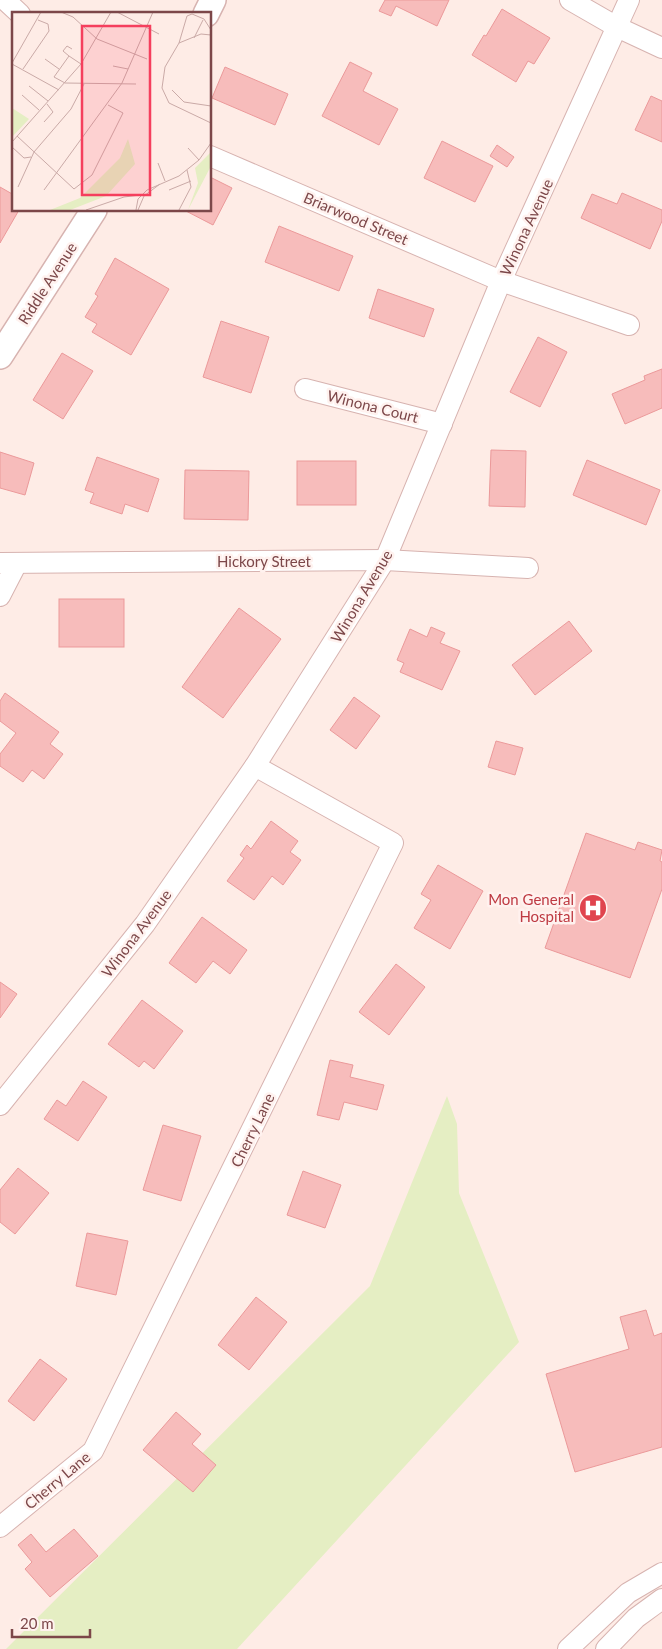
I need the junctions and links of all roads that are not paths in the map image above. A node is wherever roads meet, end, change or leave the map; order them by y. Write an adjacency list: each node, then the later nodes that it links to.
1 (5, 0): 5 (street)
2 (213, 0): 6 (street)
3 (570, 0): 7 (street)
4 (629, 0): 7 (street, Winona Avenue)
5 (18, 12)
6 (207, 12)
7 (617, 27): 8 (street); 11 (street, Winona Avenue)
8 (662, 48)
9 (211, 156): 11 (street, Briarwood Street)
10 (93, 211): 13 (street, Riddle Avenue)
11 (501, 281): 12 (street, Briarwood Street); 15 (street, Winona Avenue)
12 (629, 326)
13 (0, 356)
14 (305, 389): 15 (street, Winona Court)
15 (442, 424): 16 (street, Winona Avenue)
16 (385, 560): 17 (street, Hickory Street); 18 (street, Hickory Street); 20 (street, Winona Avenue)
17 (9, 563): 19 (street)
18 (528, 568)
19 (0, 596)
20 (255, 766): 21 (street, Winona Avenue); 22 (street, Cherry Lane)
21 (0, 1105)
22 (0, 1527)
23 (662, 1573): 25 (street)
24 (662, 1600): 26 (street)
25 (568, 1649)
26 (606, 1649)

